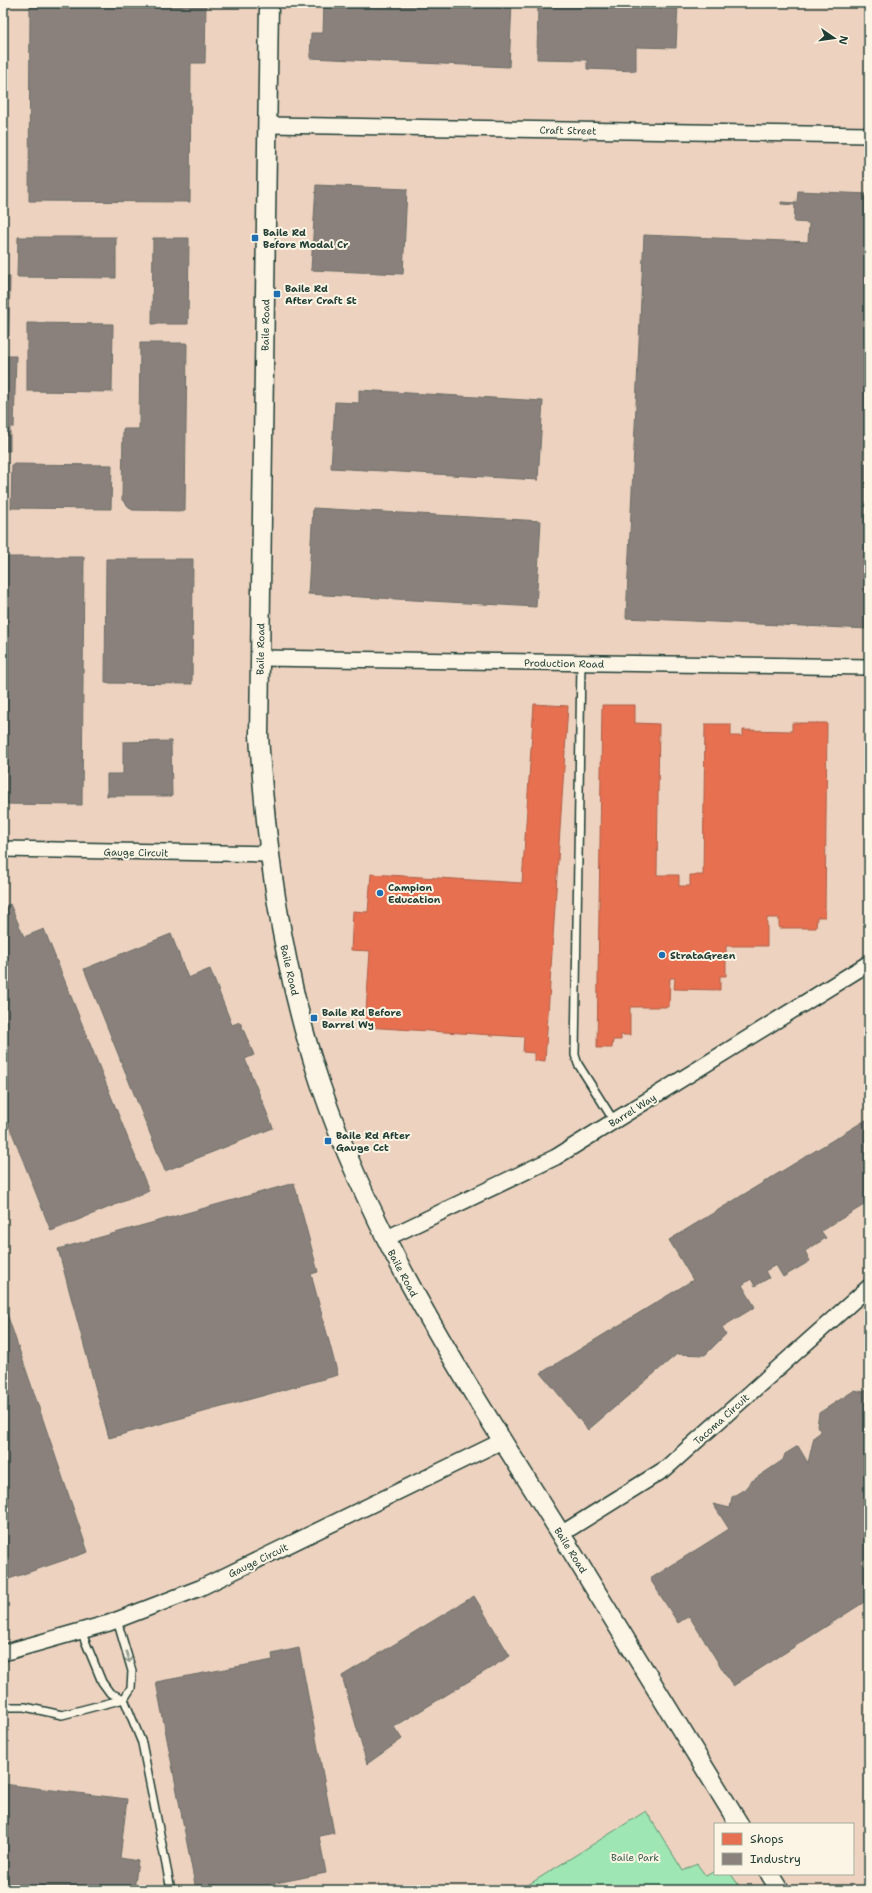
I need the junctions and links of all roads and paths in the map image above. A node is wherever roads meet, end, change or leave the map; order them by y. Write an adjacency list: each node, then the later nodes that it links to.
1 (269, 3): 2 (street, Baile Road)
2 (268, 125): 3 (street, Craft Street); 4 (street, Baile Road)
3 (869, 135)
4 (260, 658): 5 (street, Production Road); 8 (street, Baile Road)
5 (580, 663): 6 (street, Production Road); 10 (lane)
6 (869, 667)
7 (3, 849): 8 (street, Gauge Circuit)
8 (269, 854): 11 (street, Baile Road)
9 (869, 963): 10 (street, Barrel Way)
10 (614, 1121): 11 (street, Barrel Way)
11 (385, 1239): 13 (street, Baile Road)
12 (869, 1287): 14 (street, Tacoma Circuit)
13 (502, 1441): 14 (street, Baile Road); 15 (street, Gauge Circuit)
14 (561, 1534): 20 (street, Baile Road)
15 (117, 1620): 16 (street, Gauge Circuit); 18 (lane, one-way to 18)
16 (81, 1631): 17 (street, Gauge Circuit); 18 (lane)
17 (3, 1653)
18 (124, 1699): 19 (lane); 22 (lane)
19 (3, 1707)
20 (738, 1823)
21 (771, 1875): 23 (street)
22 (171, 1890)
23 (780, 1890)

